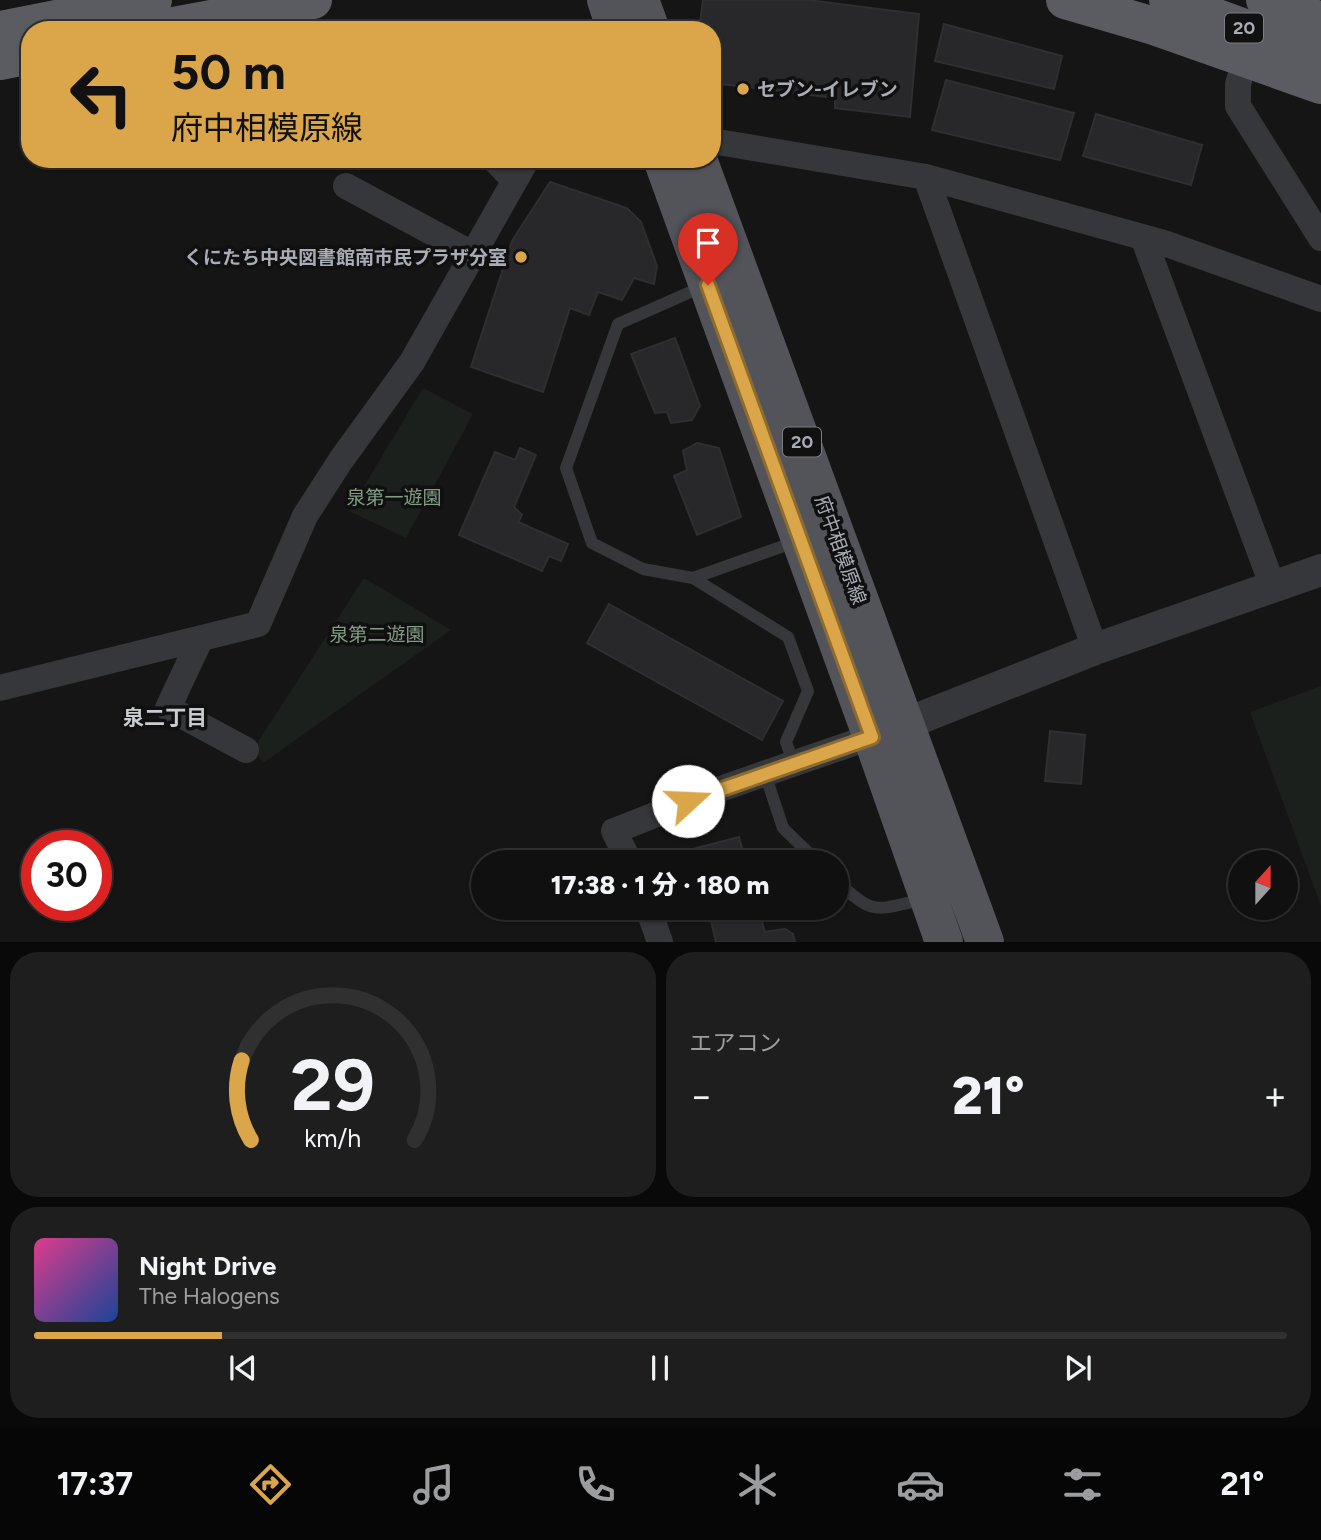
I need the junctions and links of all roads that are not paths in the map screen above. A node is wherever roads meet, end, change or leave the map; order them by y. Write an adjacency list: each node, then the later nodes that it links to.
1 (153, 0): 8 (highway)
2 (313, 0): 9 (highway)
3 (606, 0): 10 (main road)
4 (640, 0): 11 (main road)
5 (1065, 0): 17 (highway)
6 (1168, 0): 15 (highway, 20)
7 (1265, 0): 12 (highway, 20)
8 (48, 21)
9 (200, 21)
10 (613, 21)
11 (648, 21)
12 (1321, 21)
13 (21, 26): 14 (highway)
14 (0, 30)
15 (1321, 56)
16 (21, 57): 18 (highway)
17 (1246, 58): 19 (highway); 27 (street)
18 (0, 61)
19 (1321, 85)
20 (721, 143): 24 (street)
21 (665, 168): 29 (main road, 府中相模原線 / 20)
22 (701, 168): 38 (main road, 府中相模原線 / 20)
23 (520, 170): 28 (street)
24 (926, 177): 26 (street); 36 (street)
25 (346, 186): 28 (street)
26 (1143, 237): 30 (street); 34 (street)
27 (1321, 238)
28 (474, 255): 35 (street)
29 (708, 285): 31 (main road, 府中相模原線 / 20); 33 (lane)
30 (1321, 299)
31 (801, 540): 33 (lane); 38 (main road, 府中相模原線 / 20)
32 (1321, 570): 34 (street)
33 (693, 578): 40 (lane)
34 (1273, 587): 36 (street)
35 (200, 640): 37 (street); 39 (street)
36 (1095, 649): 38 (street)
37 (0, 688)
38 (889, 731): 40 (street); 45 (main road, 府中相模原線 / 20); 49 (main road, 府中相模原線 / 20)
39 (246, 750)
40 (794, 764): 41 (street)
41 (765, 774): 42 (street); 43 (lane)
42 (624, 850)
43 (806, 850)
44 (849, 892): 45 (lane)
45 (928, 899): 48 (main road, 府中相模原線 / 20)
46 (652, 920): 47 (street)
47 (660, 942)
48 (944, 942)
49 (985, 942)

